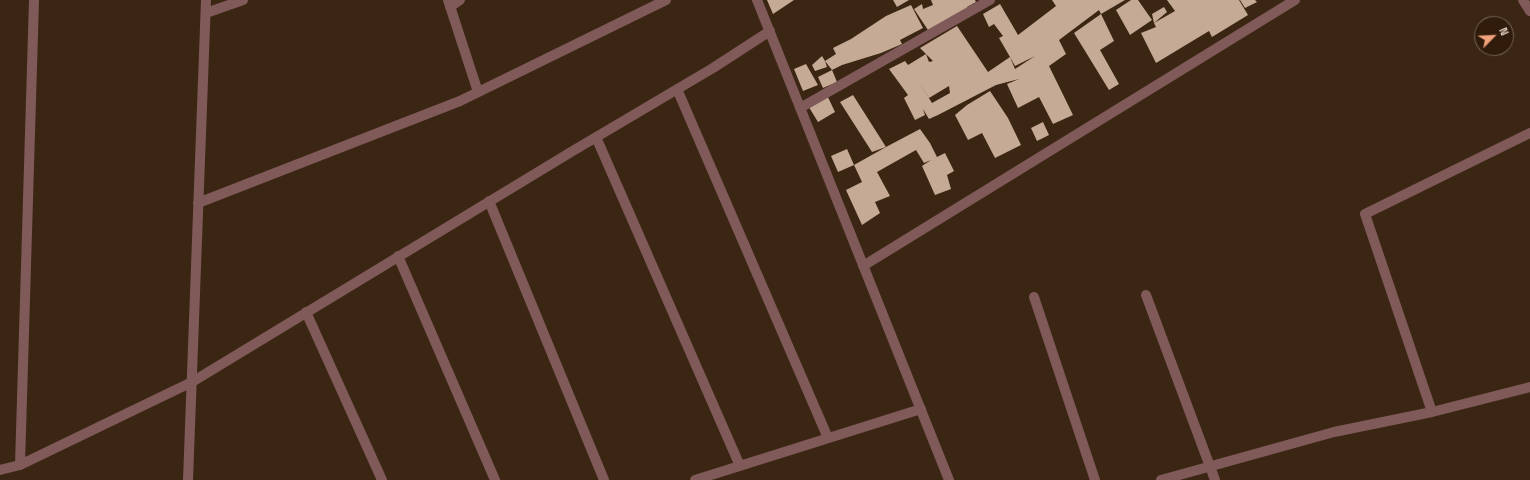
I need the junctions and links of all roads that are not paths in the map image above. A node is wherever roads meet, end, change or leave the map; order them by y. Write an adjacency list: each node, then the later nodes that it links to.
1 (34, 0): 31 (street)
2 (206, 0): 12 (street)
3 (243, 0): 12 (street)
4 (460, 0): 10 (street)
5 (666, 0): 15 (street)
6 (757, 0): 13 (street)
7 (990, 0): 16 (street)
8 (1295, 0): 22 (street)
9 (1524, 0): 11 (street)
10 (449, 3): 15 (street)
11 (1530, 11)
12 (206, 13): 20 (street)
13 (770, 31): 14 (street); 16 (street)
14 (677, 89): 18 (street); 30 (street)
15 (478, 92): 20 (street)
16 (800, 108): 22 (street)
17 (1530, 134): 29 (street)
18 (596, 137): 19 (street); 32 (street)
19 (489, 201): 21 (street); 38 (street)
20 (198, 203): 26 (street)
21 (398, 256): 25 (street); 37 (street)
22 (863, 266): 28 (street)
23 (1146, 295): 33 (street)
24 (1034, 297): 41 (street)
25 (306, 312): 26 (street); 36 (street)
26 (192, 382): 31 (street); 35 (street)
27 (1530, 387): 29 (street)
28 (921, 409): 30 (street); 40 (street)
29 (1432, 412): 33 (street)
30 (828, 438): 32 (street)
31 (20, 466): 34 (street)
32 (740, 466): 39 (street)
33 (1210, 466): 42 (street); 43 (street)
34 (0, 470)
35 (188, 480)
36 (382, 480)
37 (495, 480)
38 (604, 480)
39 (695, 480)
40 (949, 480)
41 (1095, 480)
42 (1162, 480)
43 (1215, 480)

